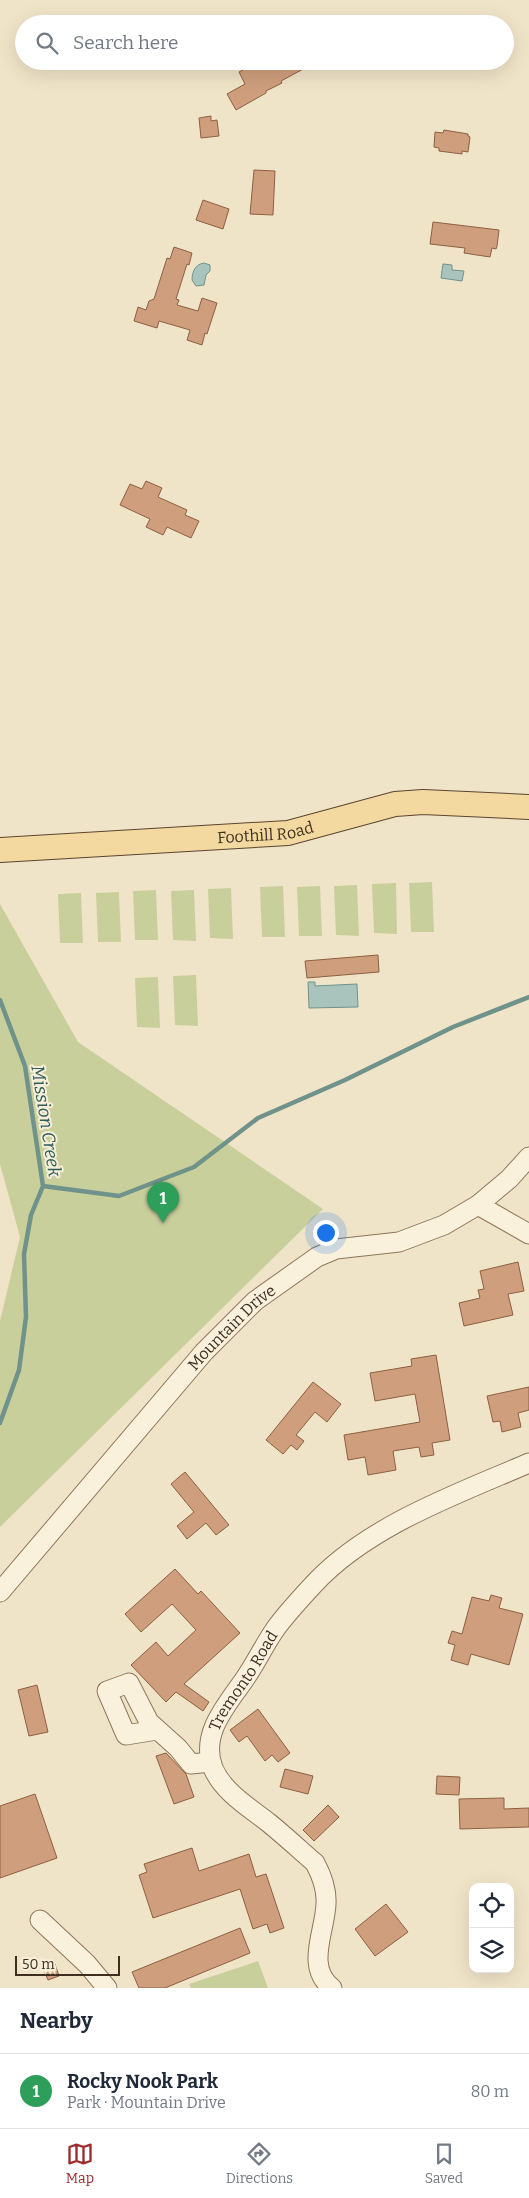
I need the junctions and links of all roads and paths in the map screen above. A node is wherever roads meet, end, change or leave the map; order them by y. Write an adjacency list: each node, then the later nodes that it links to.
1 (529, 806): 2 (main road, Foothill Road)
2 (0, 850)
3 (529, 1157): 4 (street, Mountain Drive)
4 (478, 1205): 5 (street); 7 (street, Mountain Drive)
5 (529, 1234)
6 (529, 1463): 9 (street, Tremonto Road)
7 (0, 1592)
8 (157, 1730): 9 (street)
9 (211, 1762): 12 (street, Tremonto Road)
10 (40, 1920): 11 (street)
11 (107, 1988)
12 (332, 1988)

